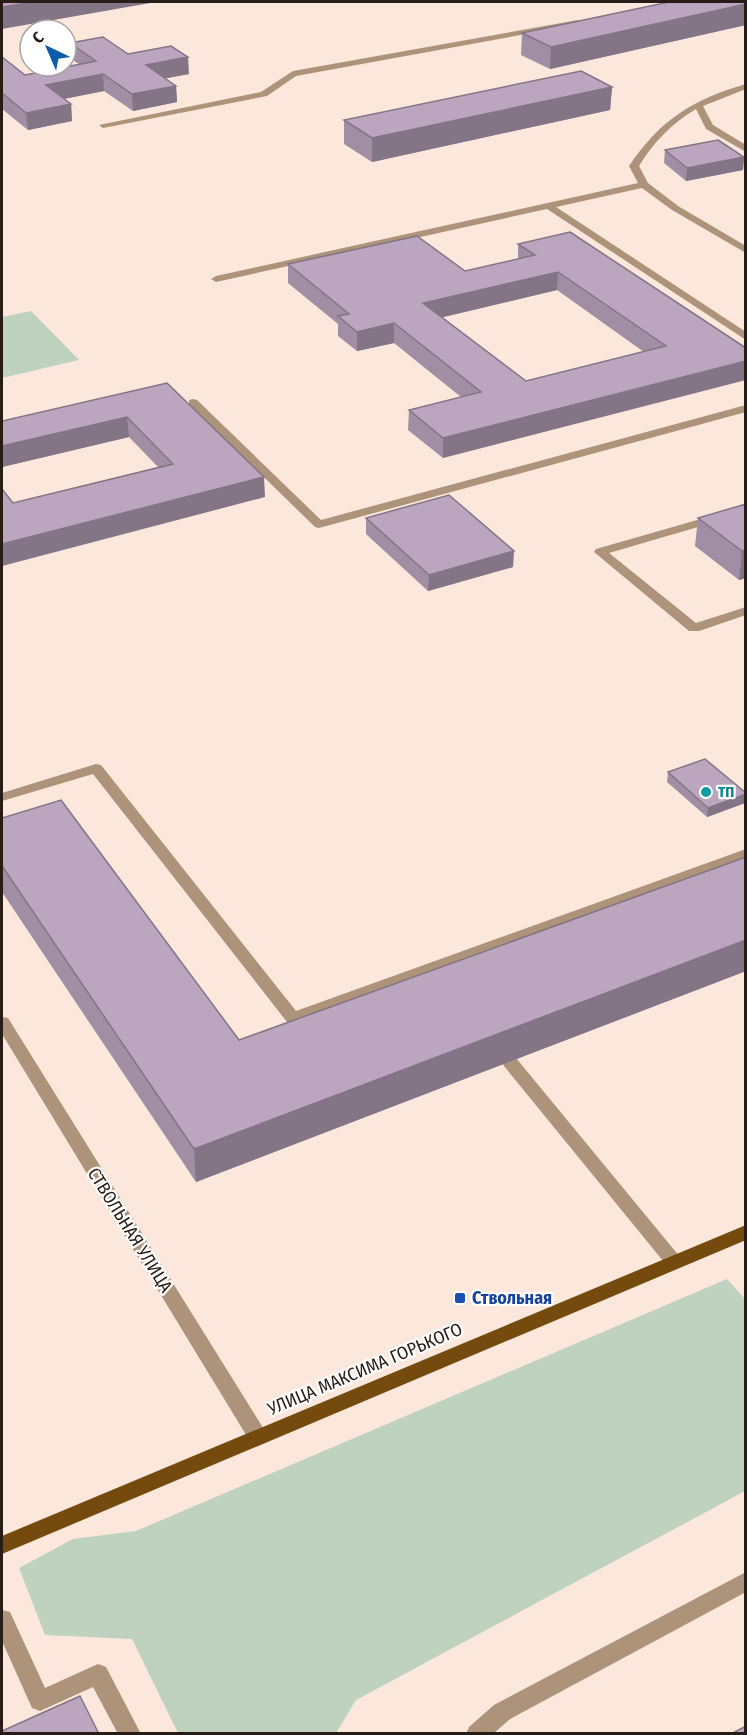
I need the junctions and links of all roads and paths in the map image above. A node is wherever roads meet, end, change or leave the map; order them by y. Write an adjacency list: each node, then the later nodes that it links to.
1 (583, 21): 4 (street)
2 (746, 86): 3 (street)
3 (698, 104): 5 (street); 6 (street)
4 (103, 125)
5 (746, 149)
6 (644, 185): 7 (street); 8 (street)
7 (548, 206): 9 (street); 10 (street)
8 (746, 250)
9 (216, 279)
10 (746, 337)
11 (193, 402): 12 (street)
12 (746, 408)
13 (746, 509): 14 (street)
14 (746, 611)
15 (2, 797): 17 (street)
16 (746, 853): 17 (street)
17 (430, 968): 18 (street)
18 (442, 981)
19 (2, 1022): 23 (street, СТВОЛЬНАЯ УЛИЦА)
20 (510, 1062): 22 (street)
21 (746, 1232): 22 (main road, УЛИЦА МАКСИМА ГОРЬКОГО)
22 (674, 1262): 23 (main road, УЛИЦА МАКСИМА ГОРЬКОГО)
23 (258, 1437): 24 (main road, УЛИЦА МАКСИМА ГОРЬКОГО)
24 (2, 1545)
25 (746, 1581): 28 (street)
26 (2, 1619): 27 (street)
27 (130, 1734)
28 (477, 1734)

